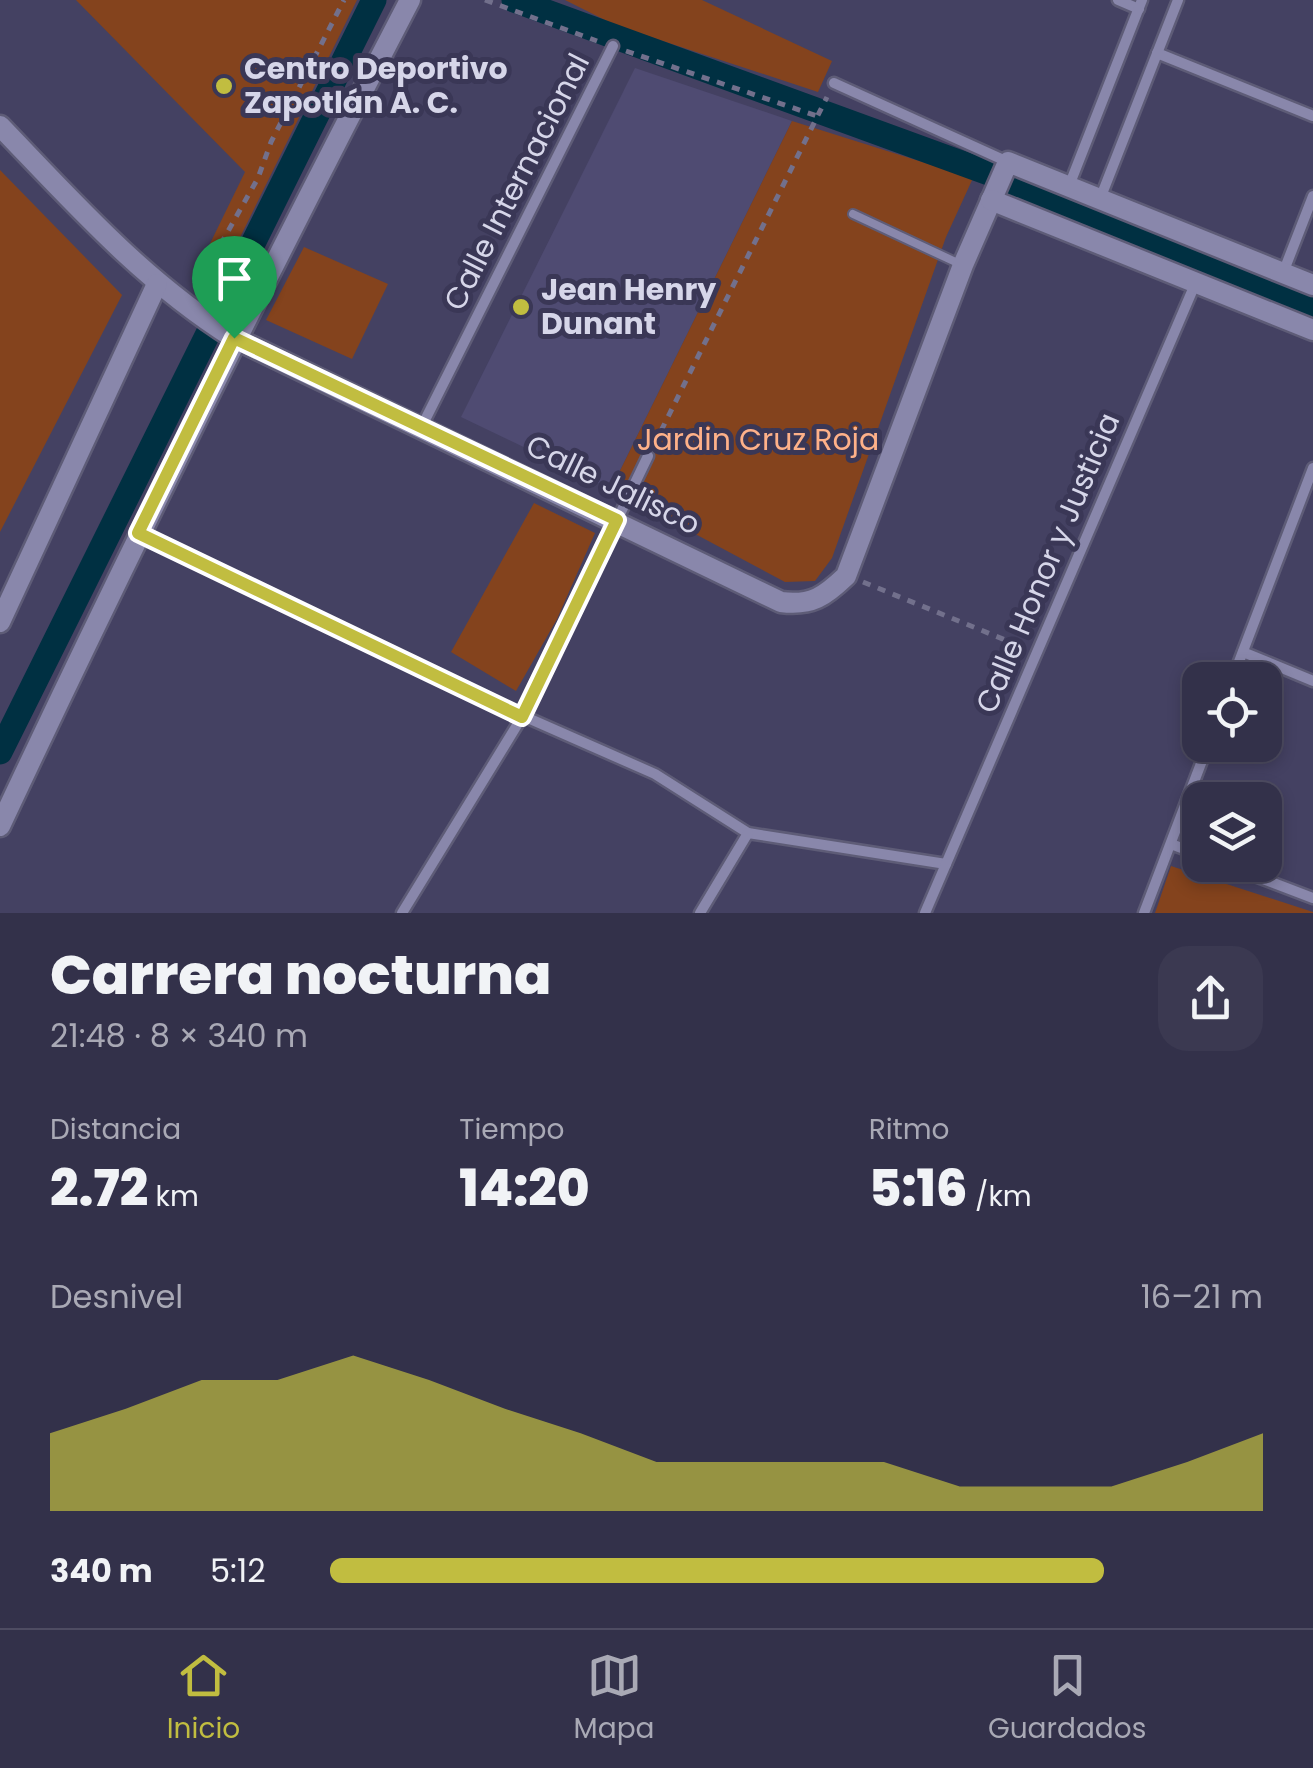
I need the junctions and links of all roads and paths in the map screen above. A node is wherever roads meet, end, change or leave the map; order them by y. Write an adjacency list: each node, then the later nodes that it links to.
1 (344, 0): 22 (path)
2 (410, 0): 24 (street)
3 (485, 0): 7 (path)
4 (1118, 0): 6 (street)
5 (1178, 0): 8 (street)
6 (1140, 4): 13 (street)
7 (612, 46): 25 (street, Calle Internacional); 26 (path, Calle Internacional)
8 (1157, 53): 10 (street); 15 (street)
9 (834, 82): 12 (street)
10 (1313, 116)
11 (0, 126): 20 (street, Calle Jalisco)
12 (1000, 179): 13 (street); 17 (street); 19 (street)
13 (1068, 186): 15 (street)
14 (1313, 196): 18 (street)
15 (1100, 199): 18 (street)
16 (852, 214): 17 (lane)
17 (963, 265): 31 (street)
18 (1283, 273): 21 (street)
19 (1196, 282): 23 (street); 34 (street, Calle Honor y Justicia)
20 (157, 284): 22 (street, Calle Jalisco); 32 (street)
21 (1313, 285)
22 (179, 302): 24 (street, Calle Jalisco)
23 (1313, 330)
24 (225, 332): 25 (street, Calle Jalisco); 30 (street)
25 (422, 426): 29 (street, Calle Jalisco)
26 (648, 456): 29 (street)
27 (1313, 468): 28 (street)
28 (1310, 483): 33 (street)
29 (617, 520): 31 (street, Calle Jalisco); 37 (street)
30 (138, 533): 37 (street); 39 (street)
31 (846, 576): 34 (path)
32 (0, 622)
33 (1242, 652): 35 (street); 36 (street)
34 (1036, 653): 43 (street, Calle Honor y Justicia)
35 (1238, 662)
36 (1313, 681)
37 (522, 717): 40 (street); 46 (street)
38 (1202, 762): 41 (street)
39 (0, 826)
40 (748, 833): 43 (street); 47 (street)
41 (1172, 844): 42 (street); 49 (street)
42 (1182, 848)
43 (946, 864): 48 (street, Calle Honor y Justicia)
44 (1271, 882): 45 (street)
45 (1313, 898)
46 (402, 913)
47 (700, 913)
48 (925, 913)
49 (1144, 913)

